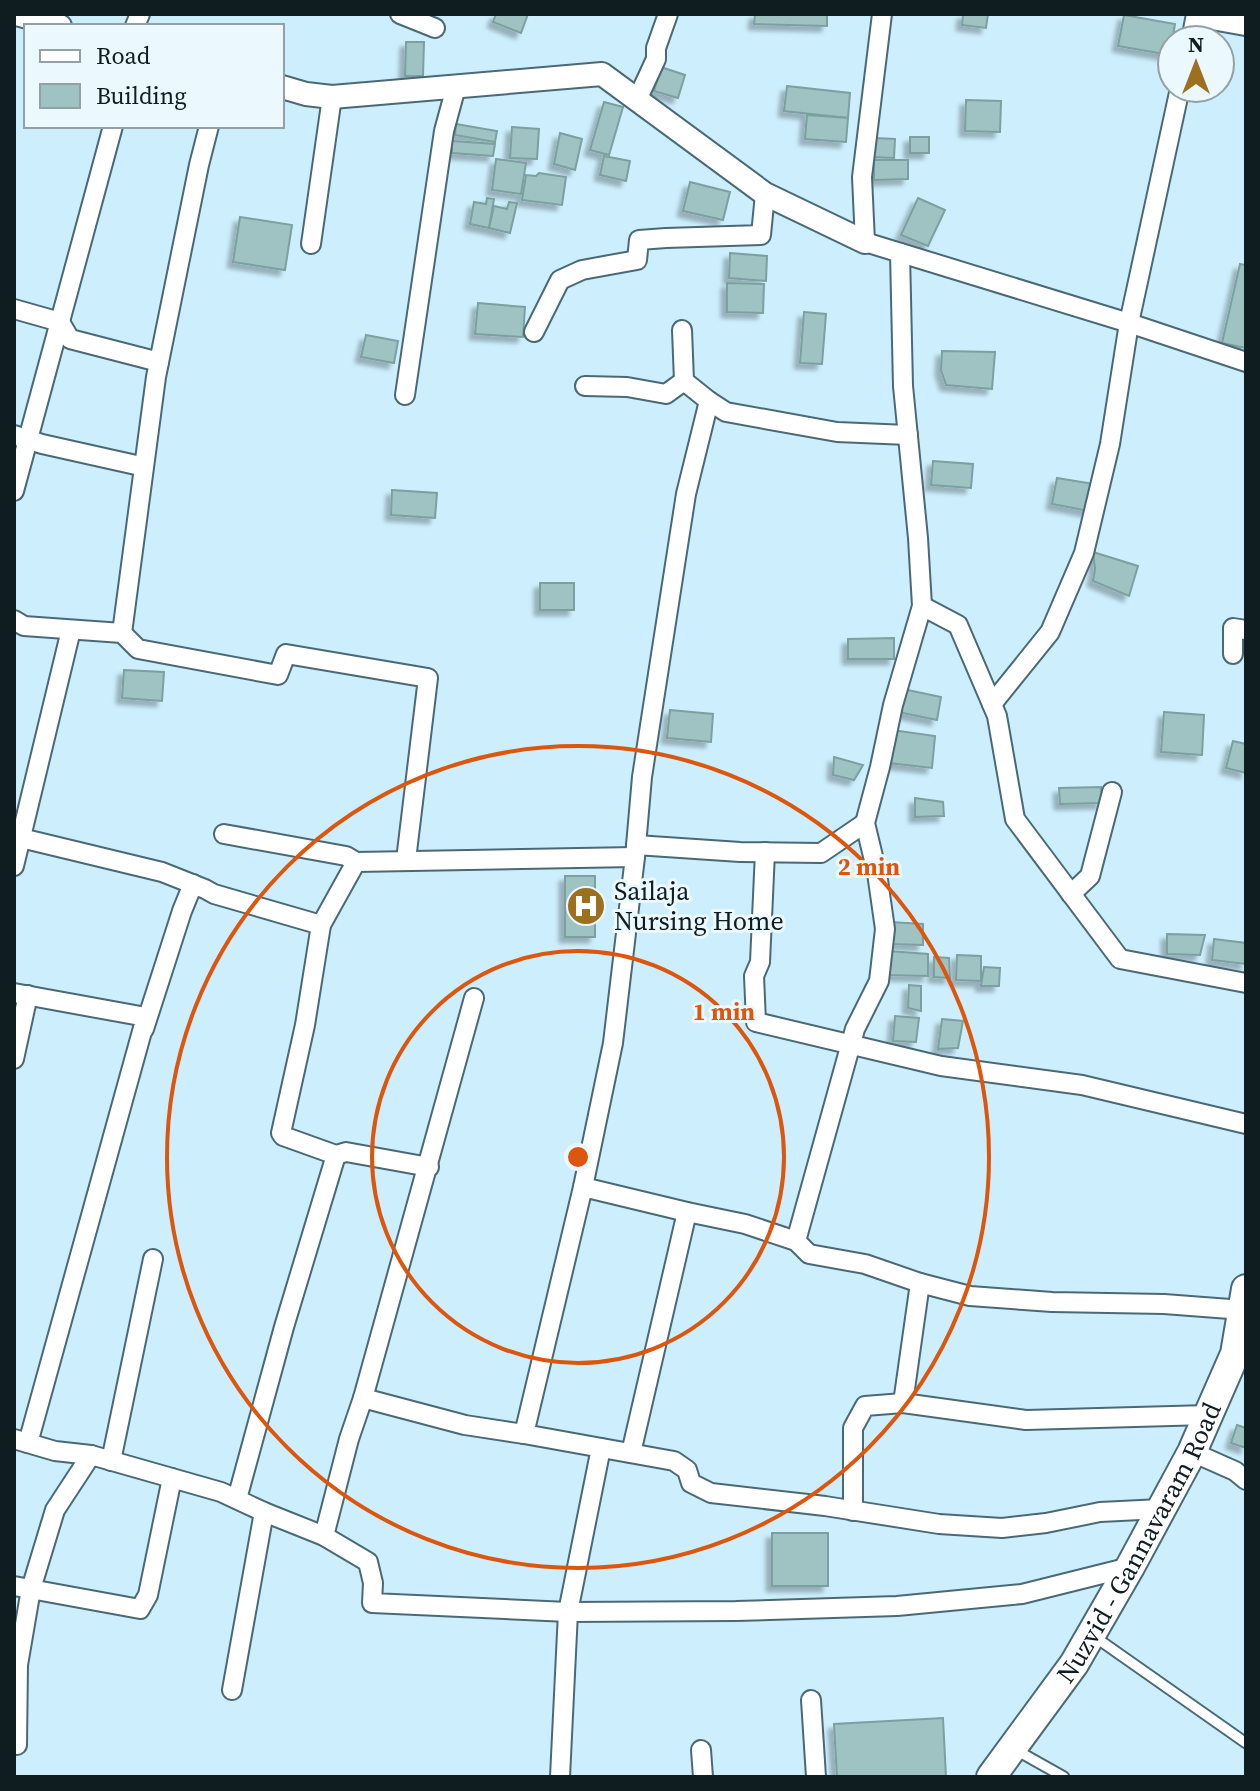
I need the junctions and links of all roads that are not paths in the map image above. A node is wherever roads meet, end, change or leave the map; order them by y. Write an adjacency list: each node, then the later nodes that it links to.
1 (16, 14): 7 (street)
2 (400, 14): 8 (street)
3 (668, 14): 12 (street)
4 (882, 14): 17 (street)
5 (1207, 14): 6 (main road)
6 (1246, 21)
7 (53, 24)
8 (435, 28)
9 (456, 87): 11 (street); 12 (street); 29 (street)
10 (284, 88): 11 (street)
11 (332, 97): 18 (street)
12 (637, 100): 16 (street)
13 (1177, 104): 22 (street)
14 (112, 128): 21 (street)
15 (208, 128): 25 (street)
16 (765, 194): 17 (street); 24 (street)
17 (865, 242): 19 (street)
18 (311, 244)
19 (900, 253): 22 (street); 31 (street)
20 (14, 309): 21 (street)
21 (60, 322): 25 (street); 32 (street)
22 (1129, 323): 26 (street); 41 (street)
23 (682, 330): 27 (street)
24 (534, 332)
25 (159, 362): 33 (street)
26 (1246, 362)
27 (684, 381): 28 (street); 30 (street)
28 (585, 386)
29 (405, 395)
30 (709, 401): 31 (street); 46 (street)
31 (908, 435): 35 (street)
32 (21, 437): 33 (street); 34 (street)
33 (144, 465): 39 (street)
34 (14, 491)
35 (922, 606): 41 (street); 43 (street)
36 (14, 620): 37 (street)
37 (71, 630): 39 (street); 45 (street)
38 (1246, 630): 40 (street)
39 (122, 633): 48 (street)
40 (1233, 654)
41 (992, 704): 52 (street)
42 (1112, 792): 52 (street)
43 (865, 823): 47 (street); 57 (street)
44 (224, 834): 49 (street)
45 (21, 838): 50 (street); 51 (street)
46 (636, 851): 47 (street); 48 (street); 63 (street)
47 (765, 852): 57 (street)
48 (406, 860): 49 (street)
49 (356, 862): 53 (street)
50 (14, 866)
51 (193, 884): 53 (street); 59 (street)
52 (1071, 894): 54 (street)
53 (321, 925): 61 (street)
54 (1246, 983)
55 (21, 994): 58 (street); 59 (street)
56 (474, 998): 62 (street)
57 (851, 1044): 60 (street); 65 (street)
58 (14, 1059)
59 (134, 1062): 74 (street)
60 (1246, 1124)
61 (336, 1155): 62 (street); 82 (street)
62 (429, 1167): 70 (street)
63 (583, 1187): 64 (street); 73 (street)
64 (687, 1212): 65 (street); 77 (street)
65 (796, 1241): 67 (street)
66 (153, 1259): 79 (street)
67 (920, 1283): 68 (street); 71 (street)
68 (1244, 1299): 69 (main road, Nuzvid - Gannavaram Road)
69 (1240, 1355): 72 (main road, Nuzvid - Gannavaram Road)
70 (363, 1398): 73 (street); 86 (street)
71 (903, 1403): 72 (street); 84 (street)
72 (1208, 1415): 76 (main road, Nuzvid - Gannavaram Road)
73 (524, 1434): 75 (street)
74 (21, 1441): 78 (street)
75 (601, 1448): 77 (street); 89 (street)
76 (1192, 1452): 81 (street); 83 (main road, Nuzvid - Gannavaram Road)
77 (631, 1453): 84 (street)
78 (91, 1455): 79 (street); 88 (street)
79 (111, 1461): 80 (street)
80 (172, 1478): 82 (street); 88 (street)
81 (1246, 1480)
82 (237, 1499): 85 (street)
83 (1161, 1509): 84 (street); 87 (main road, Nuzvid - Gannavaram Road)
84 (853, 1511)
85 (264, 1512): 86 (street); 91 (street)
86 (324, 1536): 89 (street)
87 (1130, 1567): 89 (street); 90 (main road, Nuzvid - Gannavaram Road)
88 (23, 1587): 94 (street)
89 (568, 1612): 97 (street)
90 (1091, 1634): 93 (lane); 95 (main road, Nuzvid - Gannavaram Road)
91 (232, 1690)
92 (811, 1700): 99 (street)
93 (1246, 1743)
94 (17, 1745)
95 (1013, 1748): 100 (main road, Nuzvid - Gannavaram Road); 101 (lane)
96 (701, 1750): 98 (street)
97 (560, 1777)
98 (703, 1777)
99 (816, 1777)
100 (991, 1777)
101 (1064, 1777)

